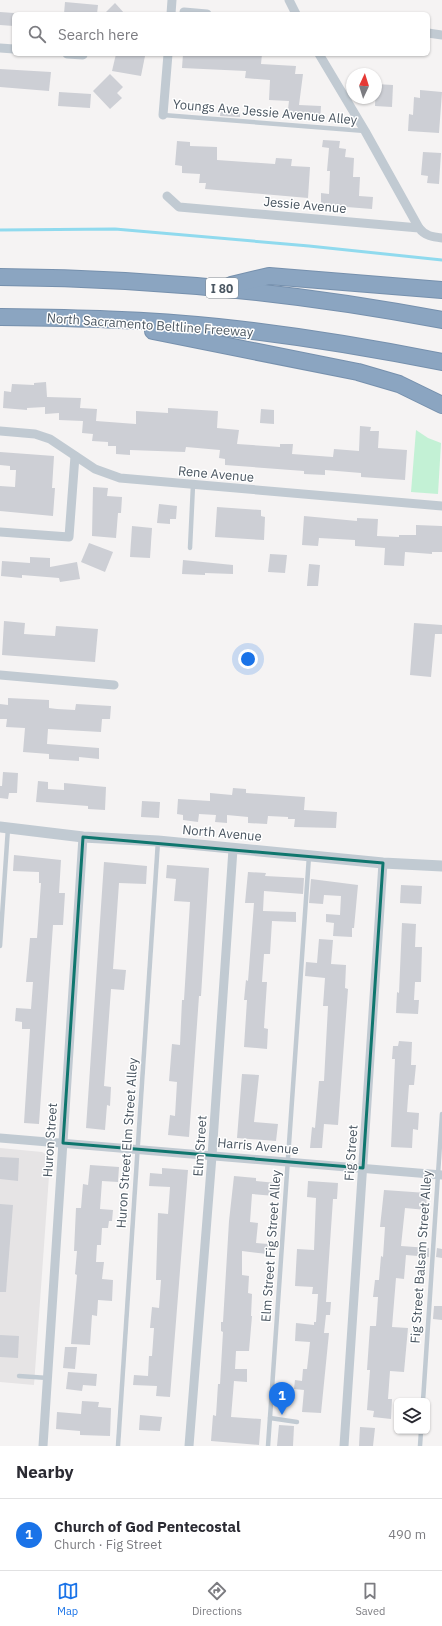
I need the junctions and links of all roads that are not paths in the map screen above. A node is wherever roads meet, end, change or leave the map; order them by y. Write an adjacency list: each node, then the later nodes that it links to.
1 (172, 0): 3 (street)
2 (288, 0): 4 (street)
3 (171, 12)
4 (295, 12)
5 (430, 33): 6 (street)
6 (442, 35)
7 (0, 48): 8 (street)
8 (12, 49)
9 (168, 56): 11 (street)
10 (320, 56): 12 (street)
11 (163, 115): 12 (lane, Youngs Ave Jessie Avenue Alley)
12 (365, 131): 14 (street)
13 (167, 196): 14 (street, Jessie Avenue)
14 (419, 228): 15 (street, Jessie Avenue)
15 (442, 238)
16 (0, 277): 17 (highway, I 80)
17 (223, 288): 18 (highway); 21 (highway, I 80)
18 (442, 290)
19 (0, 317): 20 (highway, North Sacramento Beltline Freeway)
20 (86, 318): 22 (highway, North Sacramento Beltline Freeway); 23 (highway)
21 (442, 320)
22 (442, 362)
23 (442, 405)
24 (0, 431): 25 (street, Rene Avenue)
25 (75, 456): 26 (street, Rene Avenue); 28 (street)
26 (193, 485): 27 (street, Rene Avenue); 29 (lane)
27 (442, 506)
28 (0, 532)
29 (190, 548)
30 (0, 675): 31 (street)
31 (114, 685)
32 (4, 828): 33 (street, North Avenue); 39 (lane)
33 (83, 836): 34 (street, North Avenue); 42 (street, Huron Street)
34 (158, 841): 35 (street, North Avenue); 43 (lane, Huron Street Elm Street Alley)
35 (233, 848): 36 (street, North Avenue); 44 (street, Elm Street)
36 (309, 856): 37 (street, North Avenue); 45 (lane, Elm Street Fig Street Alley)
37 (383, 863): 38 (street, North Avenue); 46 (street, Fig Street)
38 (442, 866)
39 (0, 946)
40 (442, 1114): 47 (lane, Fig Street Balsam Street Alley)
41 (0, 1138): 42 (street, Harris Avenue)
42 (63, 1144): 43 (street, Harris Avenue); 49 (street, Huron Street)
43 (138, 1150): 44 (street, Harris Avenue); 55 (lane, Huron Street Elm Street Alley)
44 (212, 1156): 45 (street, Harris Avenue); 56 (street, Elm Street)
45 (288, 1162): 46 (street, Harris Avenue); 51 (lane, Elm Street Fig Street Alley)
46 (363, 1168): 47 (street, Harris Avenue); 58 (street, Fig Street)
47 (440, 1174): 50 (lane, Fig Street Balsam Street Alley)
48 (19, 1376): 49 (lane)
49 (48, 1378): 54 (street, Huron Street)
50 (423, 1398)
51 (270, 1418): 52 (lane); 57 (lane, Elm Street Fig Street Alley)
52 (297, 1422)
53 (420, 1434): 59 (lane)
54 (43, 1446)
55 (118, 1446)
56 (189, 1446)
57 (268, 1446)
58 (344, 1446)
59 (420, 1446)

